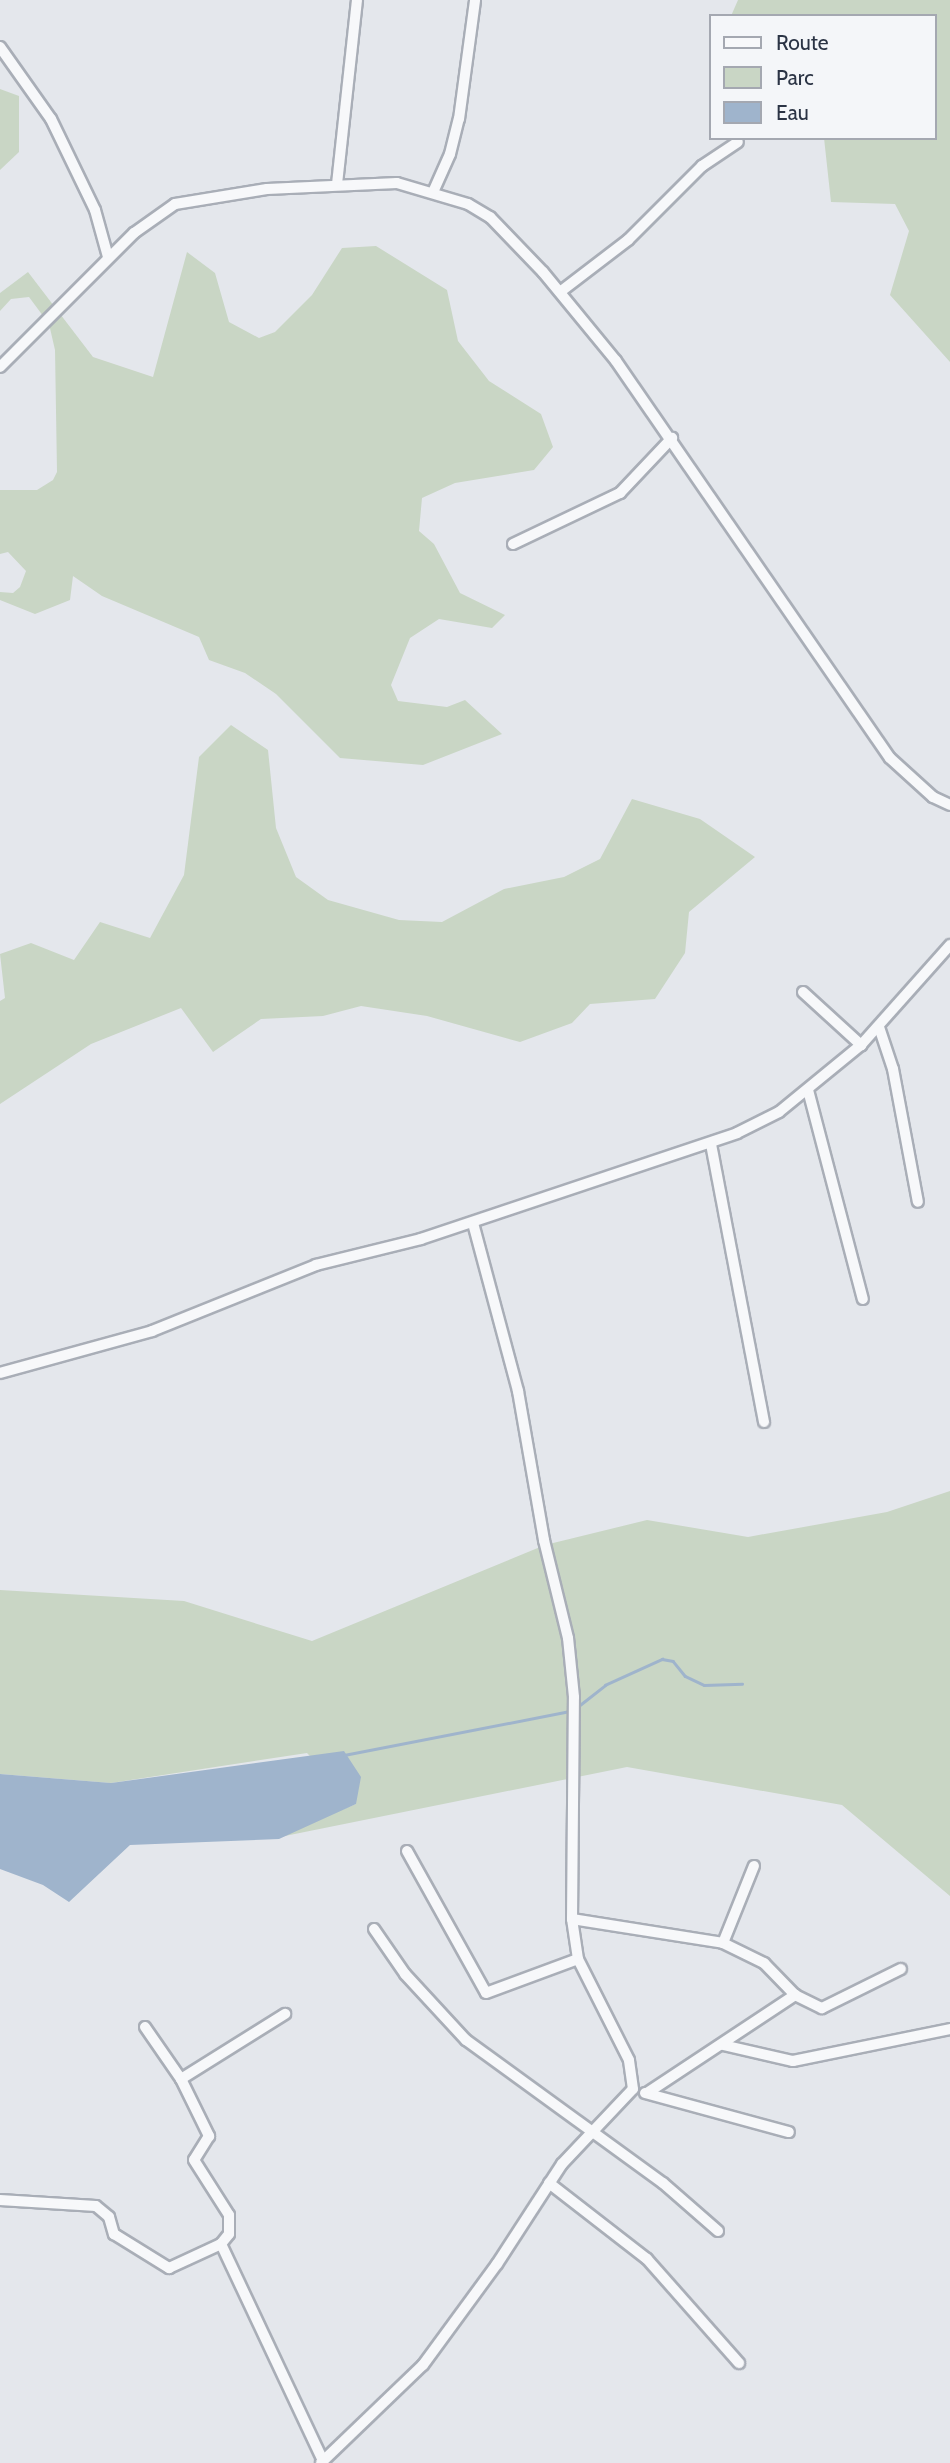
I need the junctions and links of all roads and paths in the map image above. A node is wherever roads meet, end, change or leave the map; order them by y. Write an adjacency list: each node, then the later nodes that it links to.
1 (356, 0): 5 (street)
2 (475, 0): 6 (street)
3 (0, 47): 7 (street)
4 (738, 142): 8 (street)
5 (337, 184): 6 (street); 7 (street)
6 (434, 190): 8 (street)
7 (108, 257): 9 (street)
8 (559, 292): 10 (street)
9 (0, 367)
10 (672, 438): 11 (street); 12 (street)
11 (513, 544)
12 (950, 805)
13 (950, 945): 15 (street)
14 (803, 992): 16 (street)
15 (879, 1027): 16 (street); 19 (street)
16 (861, 1045): 17 (street)
17 (808, 1090): 18 (street); 21 (street)
18 (711, 1144): 20 (street); 23 (street)
19 (918, 1202)
20 (473, 1223): 22 (street); 26 (street)
21 (863, 1299)
22 (0, 1373)
23 (764, 1422)
24 (407, 1851): 29 (street)
25 (754, 1866): 28 (street)
26 (572, 1919): 28 (street); 29 (street)
27 (374, 1929): 40 (street)
28 (723, 1943): 31 (street)
29 (578, 1959): 37 (street)
30 (901, 1969): 31 (street)
31 (795, 1995): 35 (street)
32 (285, 2014): 36 (street)
33 (145, 2027): 36 (street)
34 (950, 2029): 35 (street)
35 (723, 2045): 38 (street)
36 (181, 2079): 44 (street)
37 (633, 2089): 38 (street); 40 (street)
38 (648, 2093): 39 (street)
39 (789, 2132)
40 (590, 2134): 41 (street); 43 (street)
41 (549, 2183): 45 (street); 46 (street)
42 (0, 2200): 44 (street)
43 (718, 2231)
44 (221, 2244): 46 (street)
45 (739, 2363)
46 (322, 2462)

